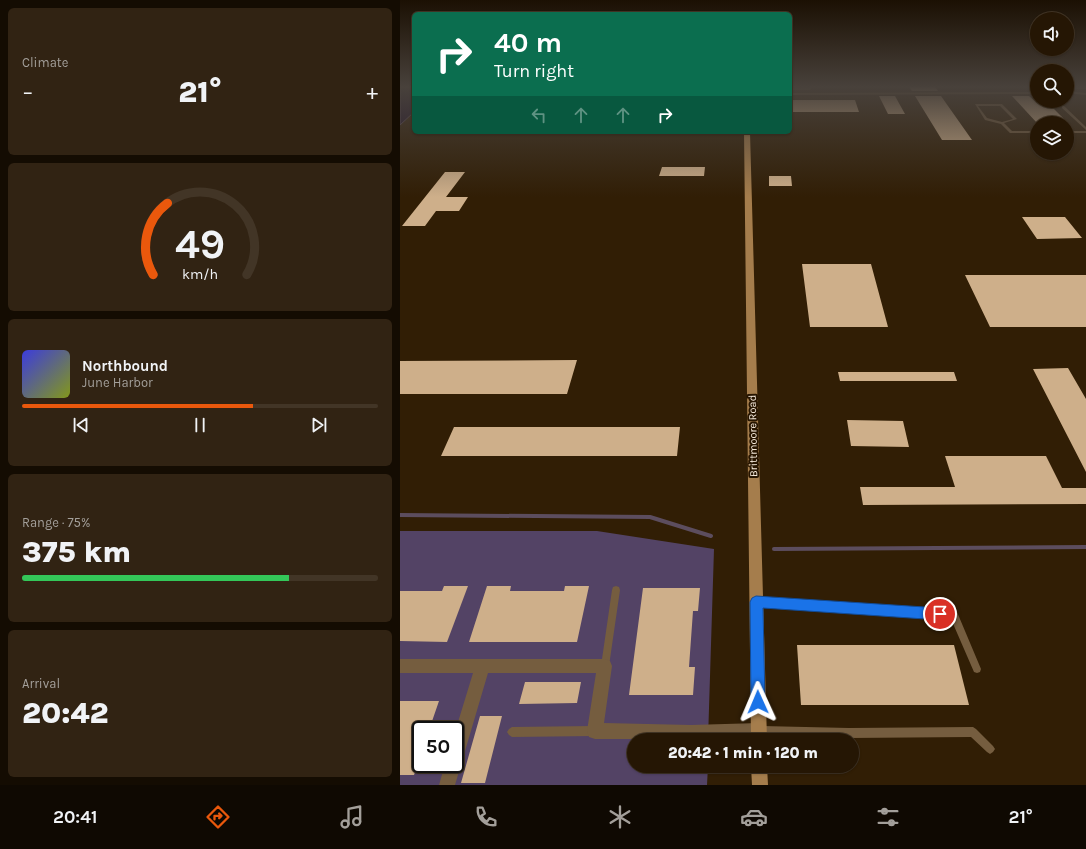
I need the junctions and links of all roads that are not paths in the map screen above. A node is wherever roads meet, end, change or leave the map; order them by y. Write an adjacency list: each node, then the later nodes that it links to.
1 (1002, 123): 4 (lane)
2 (1086, 130): 3 (lane)
3 (1074, 131)
4 (1030, 132)
5 (747, 134): 7 (main road, Brittmoore Road)
6 (616, 590): 10 (lane)
7 (756, 602): 11 (lane); 16 (main road, Brittmoore Road)
8 (400, 666): 9 (street)
9 (483, 666): 10 (street); 12 (street)
10 (605, 666): 13 (street)
11 (978, 669)
12 (464, 728)
13 (595, 731): 14 (lane); 15 (street)
14 (512, 732)
15 (691, 733)
16 (759, 733)
17 (849, 733): 18 (lane)
18 (990, 749)
19 (450, 773): 21 (street)
20 (759, 773): 22 (main road)
21 (447, 785)
22 (760, 785)

